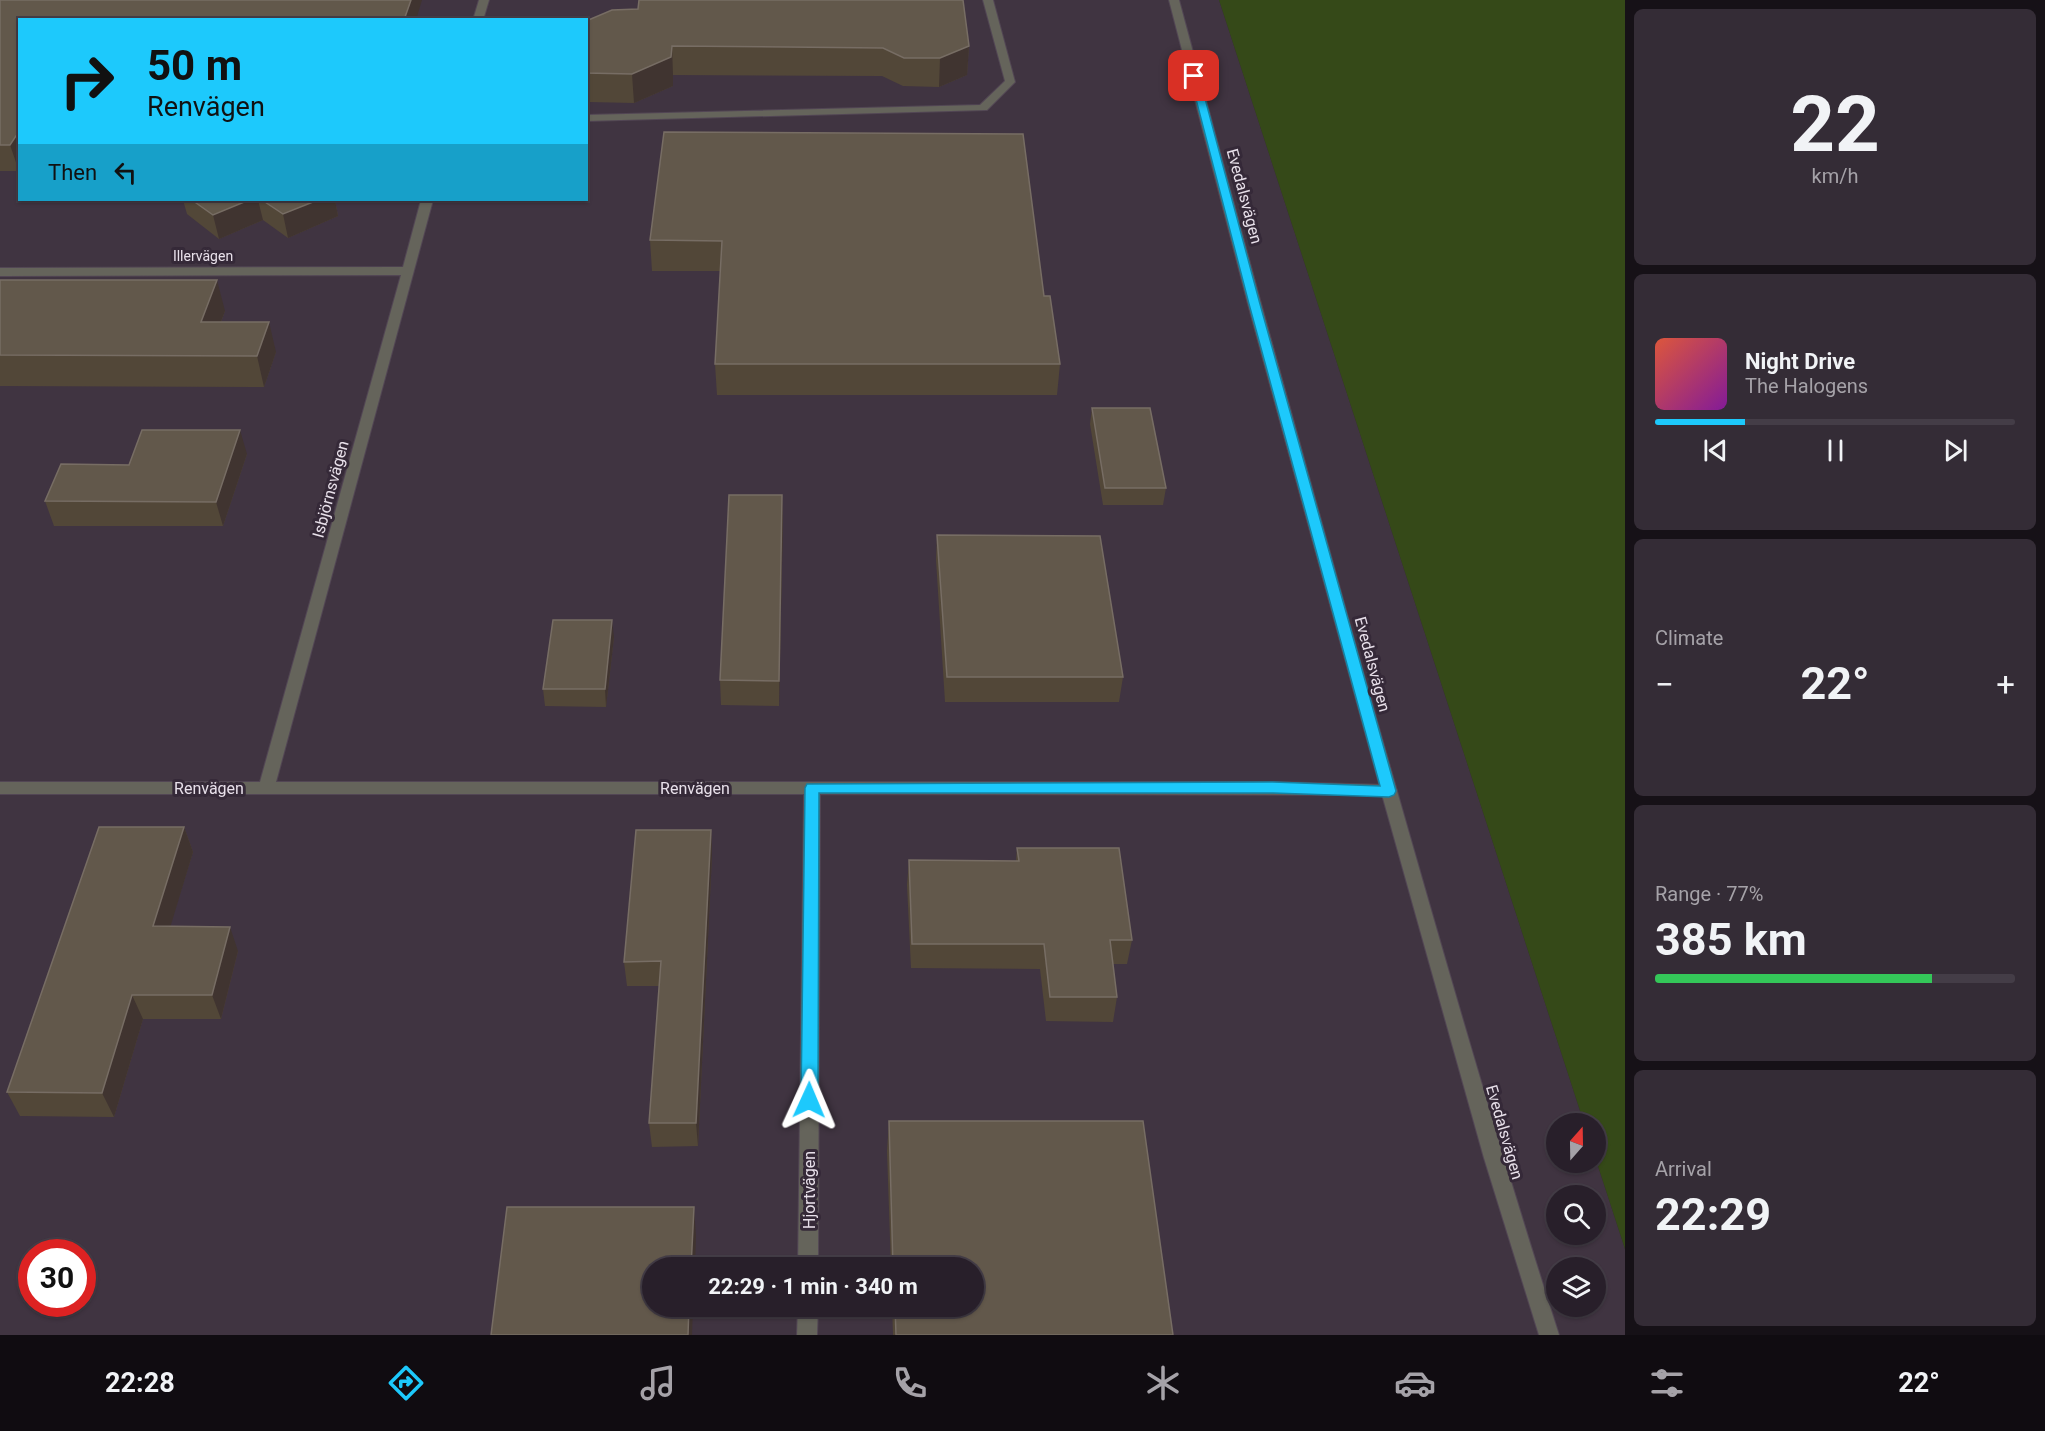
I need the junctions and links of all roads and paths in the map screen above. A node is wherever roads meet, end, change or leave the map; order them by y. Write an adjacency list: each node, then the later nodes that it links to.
1 (484, 0): 4 (street)
2 (988, 0): 5 (street)
3 (1174, 0): 12 (street, Evedalsvägen)
4 (479, 18)
5 (588, 117)
6 (427, 201): 7 (street, Isbjörnsvägen)
7 (407, 271): 8 (street, Illervägen); 10 (street, Isbjörnsvägen)
8 (0, 272)
9 (0, 788): 10 (street, Renvägen)
10 (266, 788): 11 (street, Renvägen)
11 (812, 788): 12 (street, Renvägen); 13 (street, Hjortvägen)
12 (1389, 791): 16 (street, Evedalsvägen)
13 (808, 1257)
14 (808, 1317): 15 (street)
15 (807, 1335)
16 (1548, 1335)

